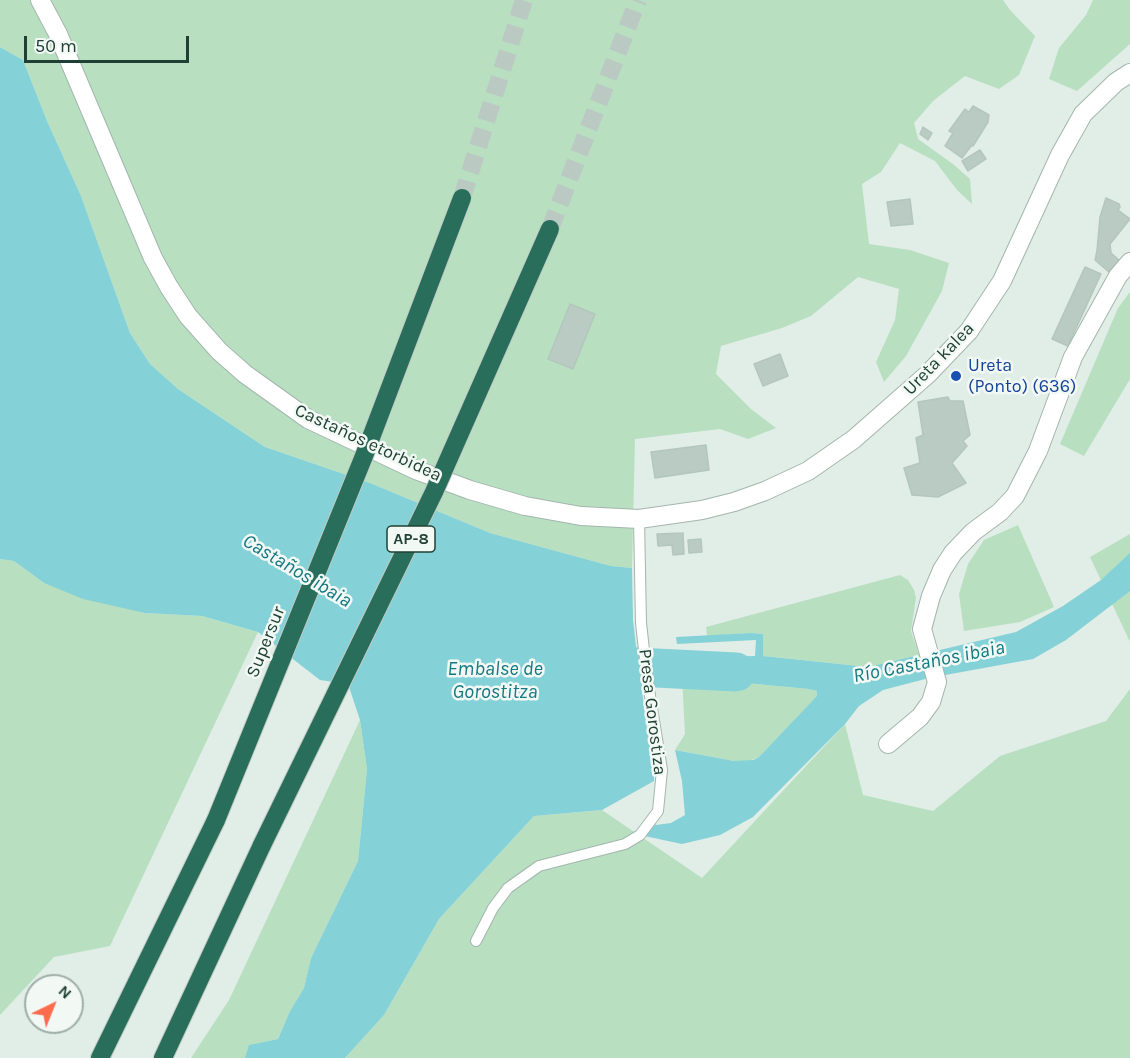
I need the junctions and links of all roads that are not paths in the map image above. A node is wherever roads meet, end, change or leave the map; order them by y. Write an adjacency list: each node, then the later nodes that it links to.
1 (40, 0): 6 (street, Castaños etorbidea)
2 (1130, 73): 6 (street, Ureta kalea)
3 (462, 198): 9 (highway, Supersur, bridge)
4 (550, 229): 10 (highway, AP-8, bridge)
5 (1130, 262): 7 (street)
6 (639, 519): 8 (lane, Presa Gorostiza)
7 (888, 744)
8 (476, 941)
9 (100, 1058)
10 (163, 1058)

